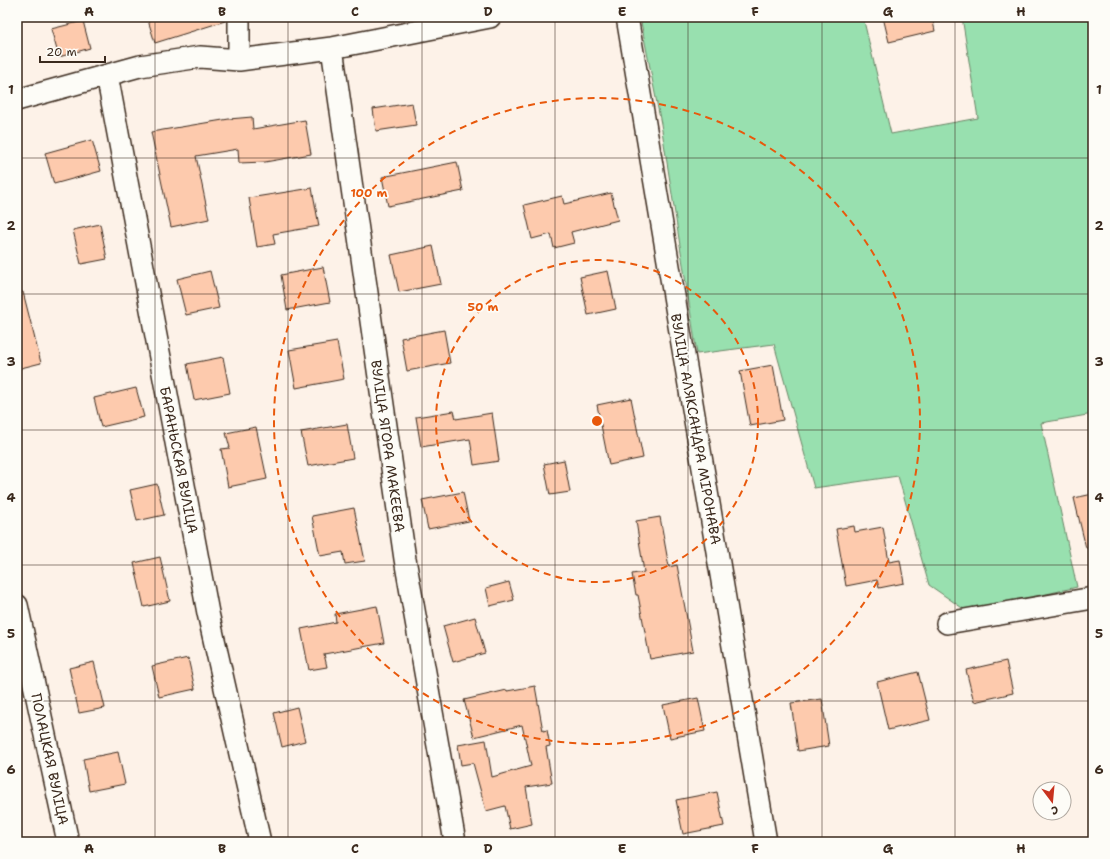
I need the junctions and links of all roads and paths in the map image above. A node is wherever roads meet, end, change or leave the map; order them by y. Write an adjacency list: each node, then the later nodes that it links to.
1 (238, 17): 5 (street)
2 (490, 17): 4 (street)
3 (627, 17): 14 (street, ВУЛІЦА АЛЯКСАНДРА МІРОНАВА)
4 (332, 48): 5 (street); 13 (street, ВУЛІЦА ЯГОРА МАКЕЕВА)
5 (239, 60): 6 (street)
6 (107, 75): 7 (street); 12 (street, БАРАНЬСКАЯ ВУЛІЦА)
7 (17, 100)
8 (1093, 598): 10 (street)
9 (17, 605): 11 (street, ПОЛАЦКАЯ ВУЛІЦА)
10 (947, 623)
11 (68, 842)
12 (260, 842)
13 (455, 842)
14 (766, 842)

